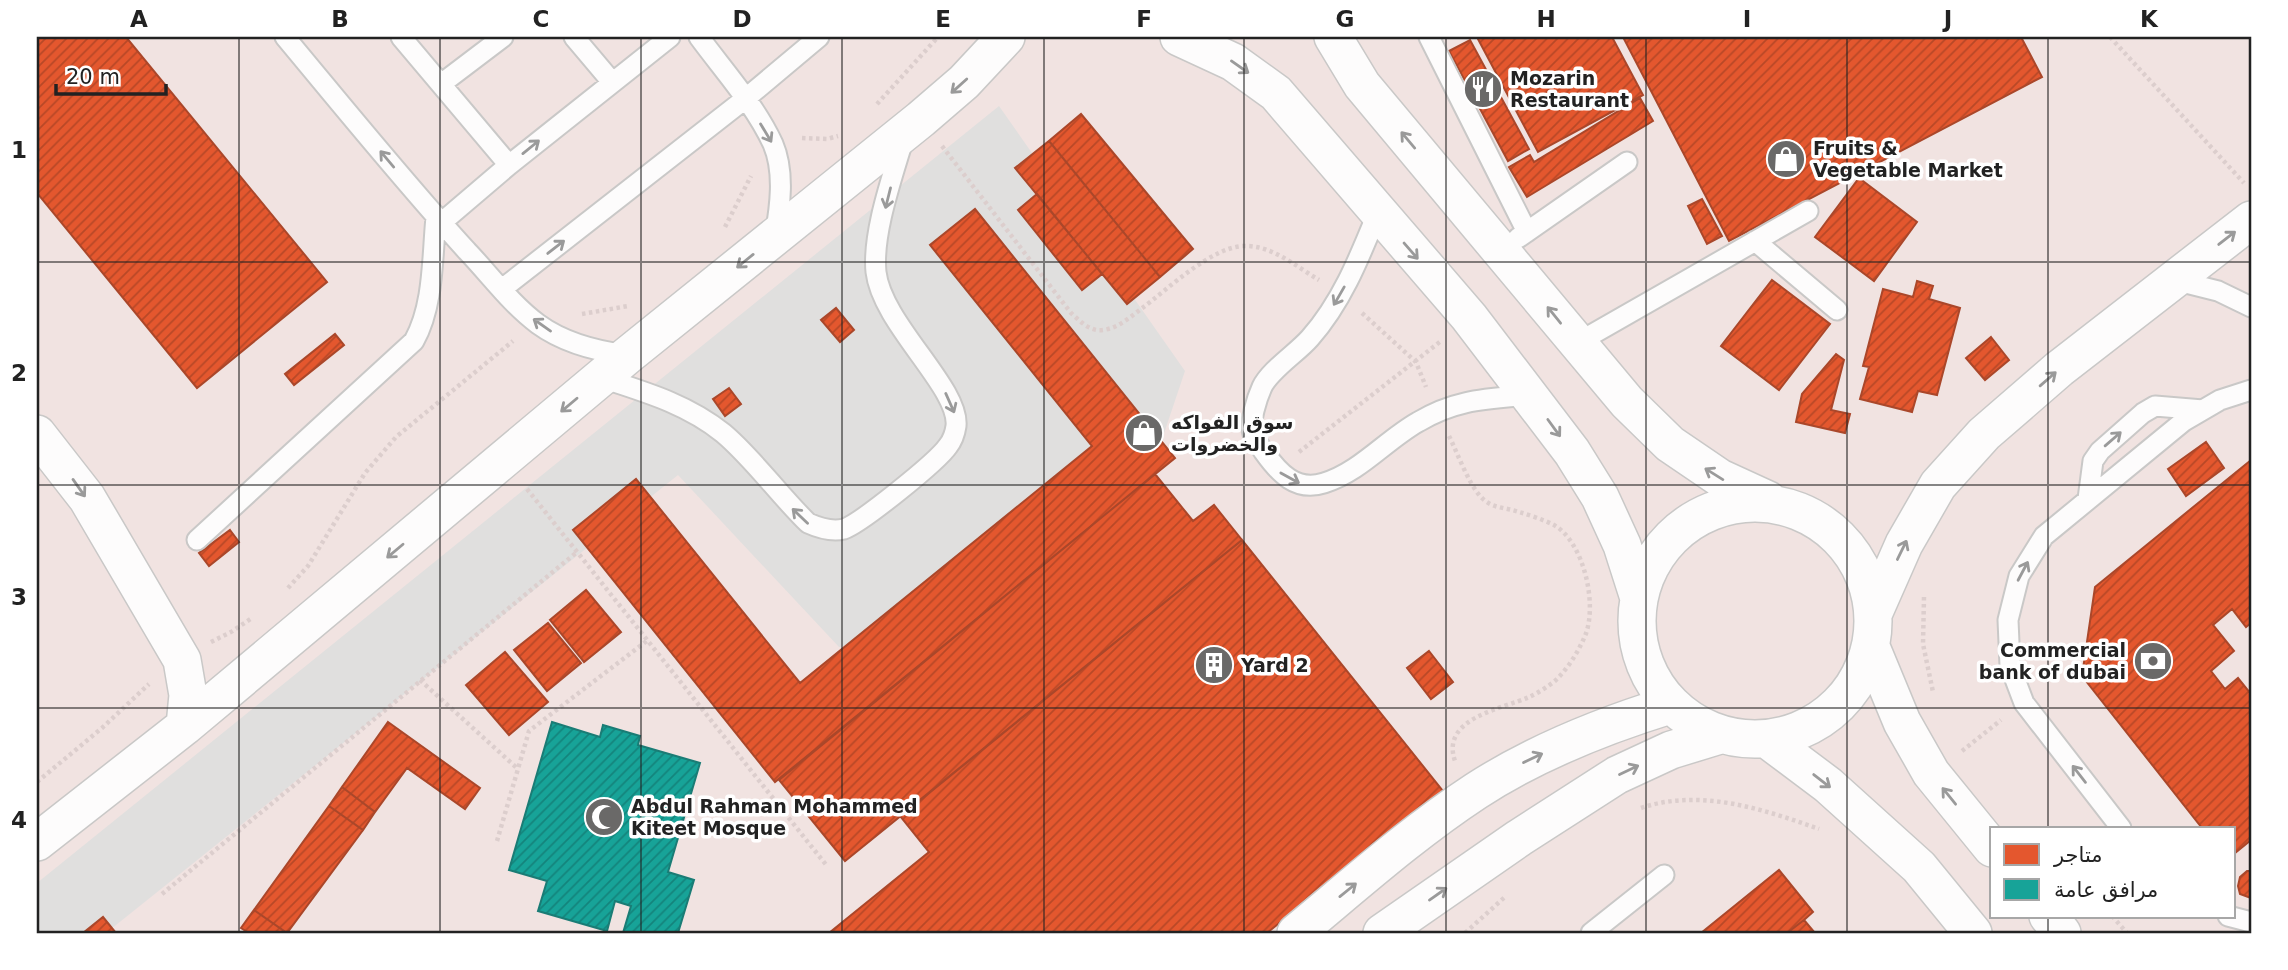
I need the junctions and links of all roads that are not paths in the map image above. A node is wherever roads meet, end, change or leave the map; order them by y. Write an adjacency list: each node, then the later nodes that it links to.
1 (285, 37): 20 (lane, one-way to 1)
2 (401, 37): 13 (lane)
3 (503, 37): 13 (lane)
4 (574, 37): 12 (lane)
5 (670, 37): 12 (lane)
6 (699, 37): 14 (lane)
7 (819, 37): 14 (lane)
8 (1006, 37): 15 (street, one-way to 15)
9 (1179, 37): 19 (street, one-way to 19)
10 (1333, 37): 24 (street, one-way to 10)
11 (1429, 37): 24 (lane)
12 (612, 82): 17 (lane, one-way to 12)
13 (441, 84): 17 (lane)
14 (745, 99): 22 (lane, one-way to 22); 26 (lane, one-way to 14)
15 (905, 132): 22 (street); 30 (lane, one-way to 30)
16 (1627, 162): 24 (lane)
17 (509, 165): 20 (lane)
18 (1808, 211): 23 (lane)
19 (1378, 212): 32 (street, one-way to 32); 32 (lane, one-way to 32)
20 (439, 220): 26 (lane); 37 (lane)
21 (2251, 220): 25 (street, one-way to 21)
22 (775, 236): 30 (street, one-way to 30)
23 (1755, 241): 28 (lane); 29 (lane)
24 (1513, 242): 29 (street, one-way to 24)
25 (2174, 280): 27 (lane); 39 (street, one-way to 25)
26 (502, 289): 30 (lane, one-way to 26)
27 (2251, 307)
28 (1837, 310)
29 (1577, 343): 36 (street, one-way to 29)
30 (615, 367): 41 (street, one-way to 41)
31 (2251, 390): 33 (lane)
32 (1530, 395): 38 (street, one-way to 38)
33 (2203, 410): 35 (lane); 35 (lane, one-way to 33)
34 (37, 434): 41 (street, one-way to 41)
35 (2088, 499): 44 (lane, one-way to 35)
36 (1776, 503): 38 (street); 39 (street)
37 (197, 540)
38 (1638, 595): 40 (street)
39 (1872, 629): 43 (street); 46 (street, one-way to 39)
40 (1670, 705): 42 (street); 49 (street, one-way to 40)
41 (185, 726): 45 (street)
42 (1720, 735): 43 (street); 50 (street, one-way to 42)
43 (1768, 740): 52 (street, one-way to 52)
44 (2119, 827)
45 (37, 842)
46 (1990, 846)
47 (1664, 875): 51 (lane)
48 (2050, 918): 53 (street)
49 (1296, 933)
50 (1382, 933)
51 (1591, 933)
52 (1973, 933)
53 (2062, 933)

